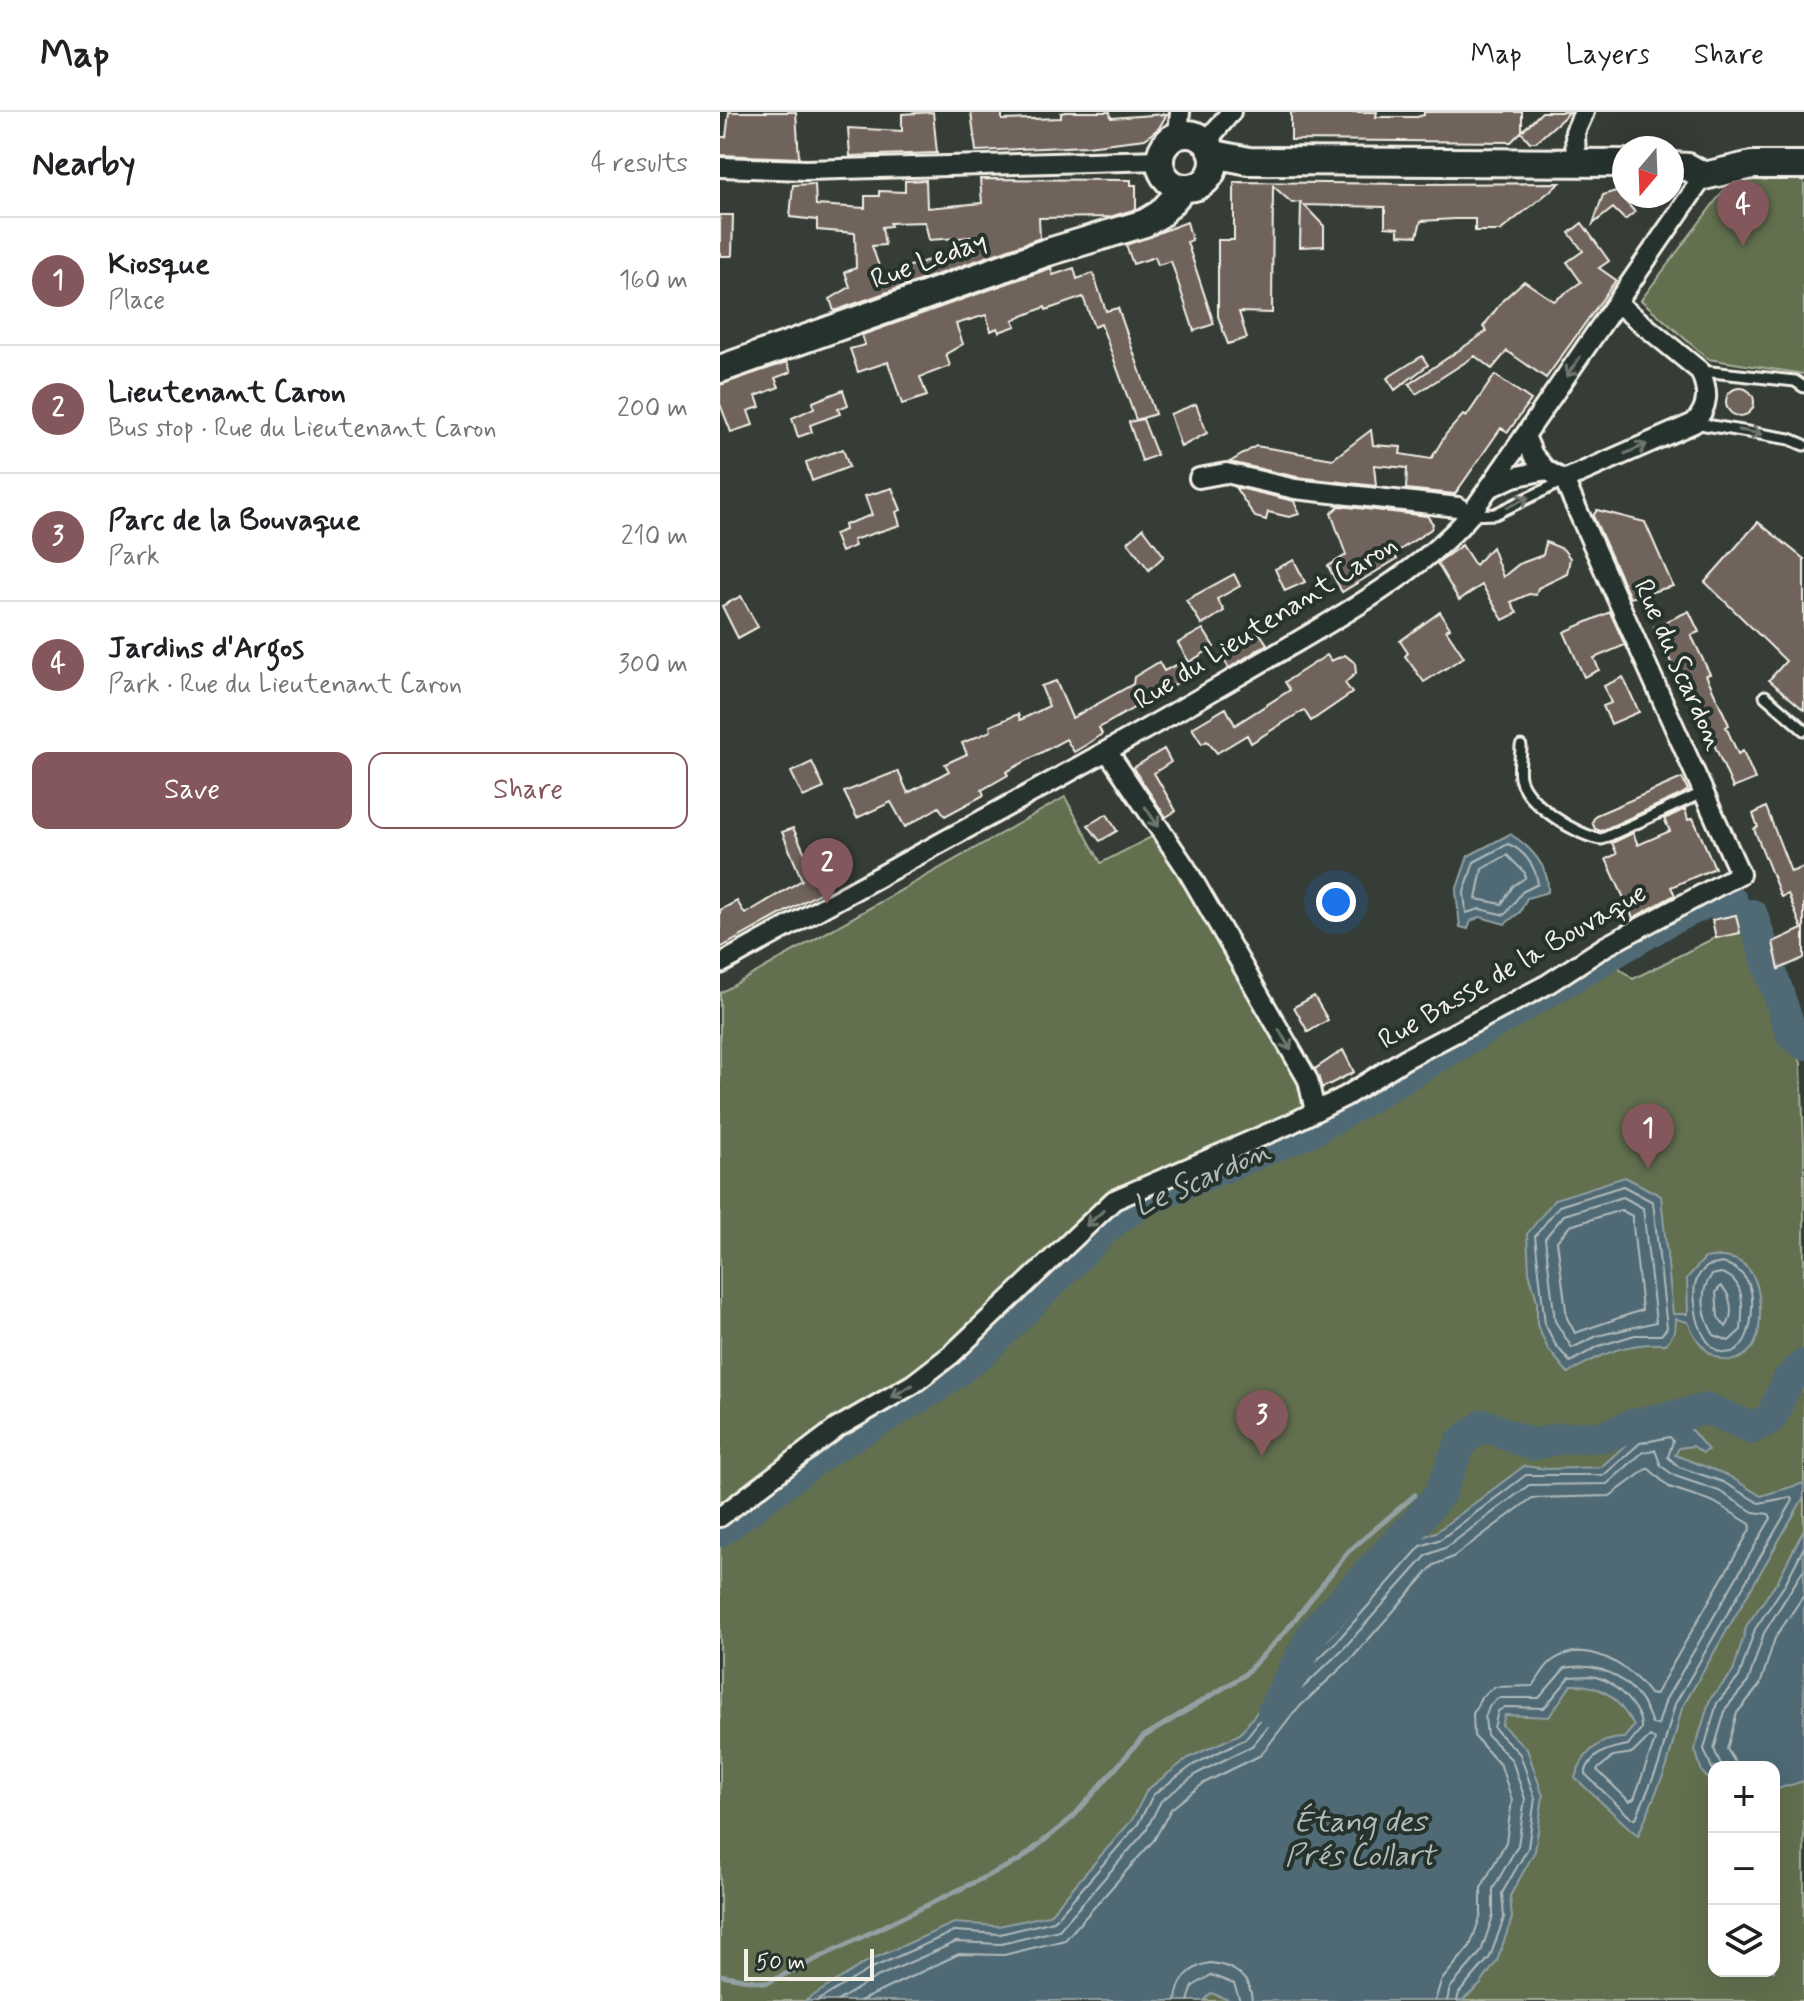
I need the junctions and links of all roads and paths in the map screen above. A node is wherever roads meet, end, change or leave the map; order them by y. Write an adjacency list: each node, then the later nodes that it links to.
1 (1231, 112): 4 (street)
2 (1584, 112): 5 (street)
3 (1179, 124): 4 (main road); 10 (main road)
4 (1217, 155): 5 (main road); 10 (main road)
5 (1576, 163): 6 (main road)
6 (1612, 163)
7 (1804, 165): 11 (main road)
8 (720, 167): 10 (street)
9 (1684, 167): 11 (main road)
10 (1171, 176): 13 (main road, Rue Leday)
11 (1704, 176): 12 (street, Rue du Lieutenant Caron)
12 (1617, 303): 14 (street); 17 (street, Rue du Lieutenant Caron, one-way to 17)
13 (720, 369)
14 (1700, 371): 15 (lane); 16 (street)
15 (1804, 387)
16 (1694, 423): 18 (lane, one-way to 18); 21 (street, one-way to 16)
17 (1525, 436): 19 (street); 22 (street, Rue du Lieutenant Caron)
18 (1804, 445)
19 (1546, 470): 21 (street); 22 (street)
20 (1199, 478): 23 (street)
21 (1564, 480): 23 (lane, one-way to 21); 28 (street, Rue du Scardon)
22 (1488, 488): 23 (street, Rue du Lieutenant Caron)
23 (1470, 515): 27 (street, Rue du Lieutenant Caron)
24 (1765, 696): 25 (lane)
25 (1804, 730)
26 (1521, 746): 28 (lane)
27 (1108, 752): 30 (street, Rue du Lieutenant Caron); 31 (street, one-way to 31)
28 (1704, 792): 29 (street, Rue du Scardon)
29 (1740, 874): 31 (street, Rue Basse de la Bouvaque)
30 (720, 964)
31 (1315, 1111): 32 (street, Rue Basse de la Bouvaque, one-way to 32)
32 (720, 1517)

